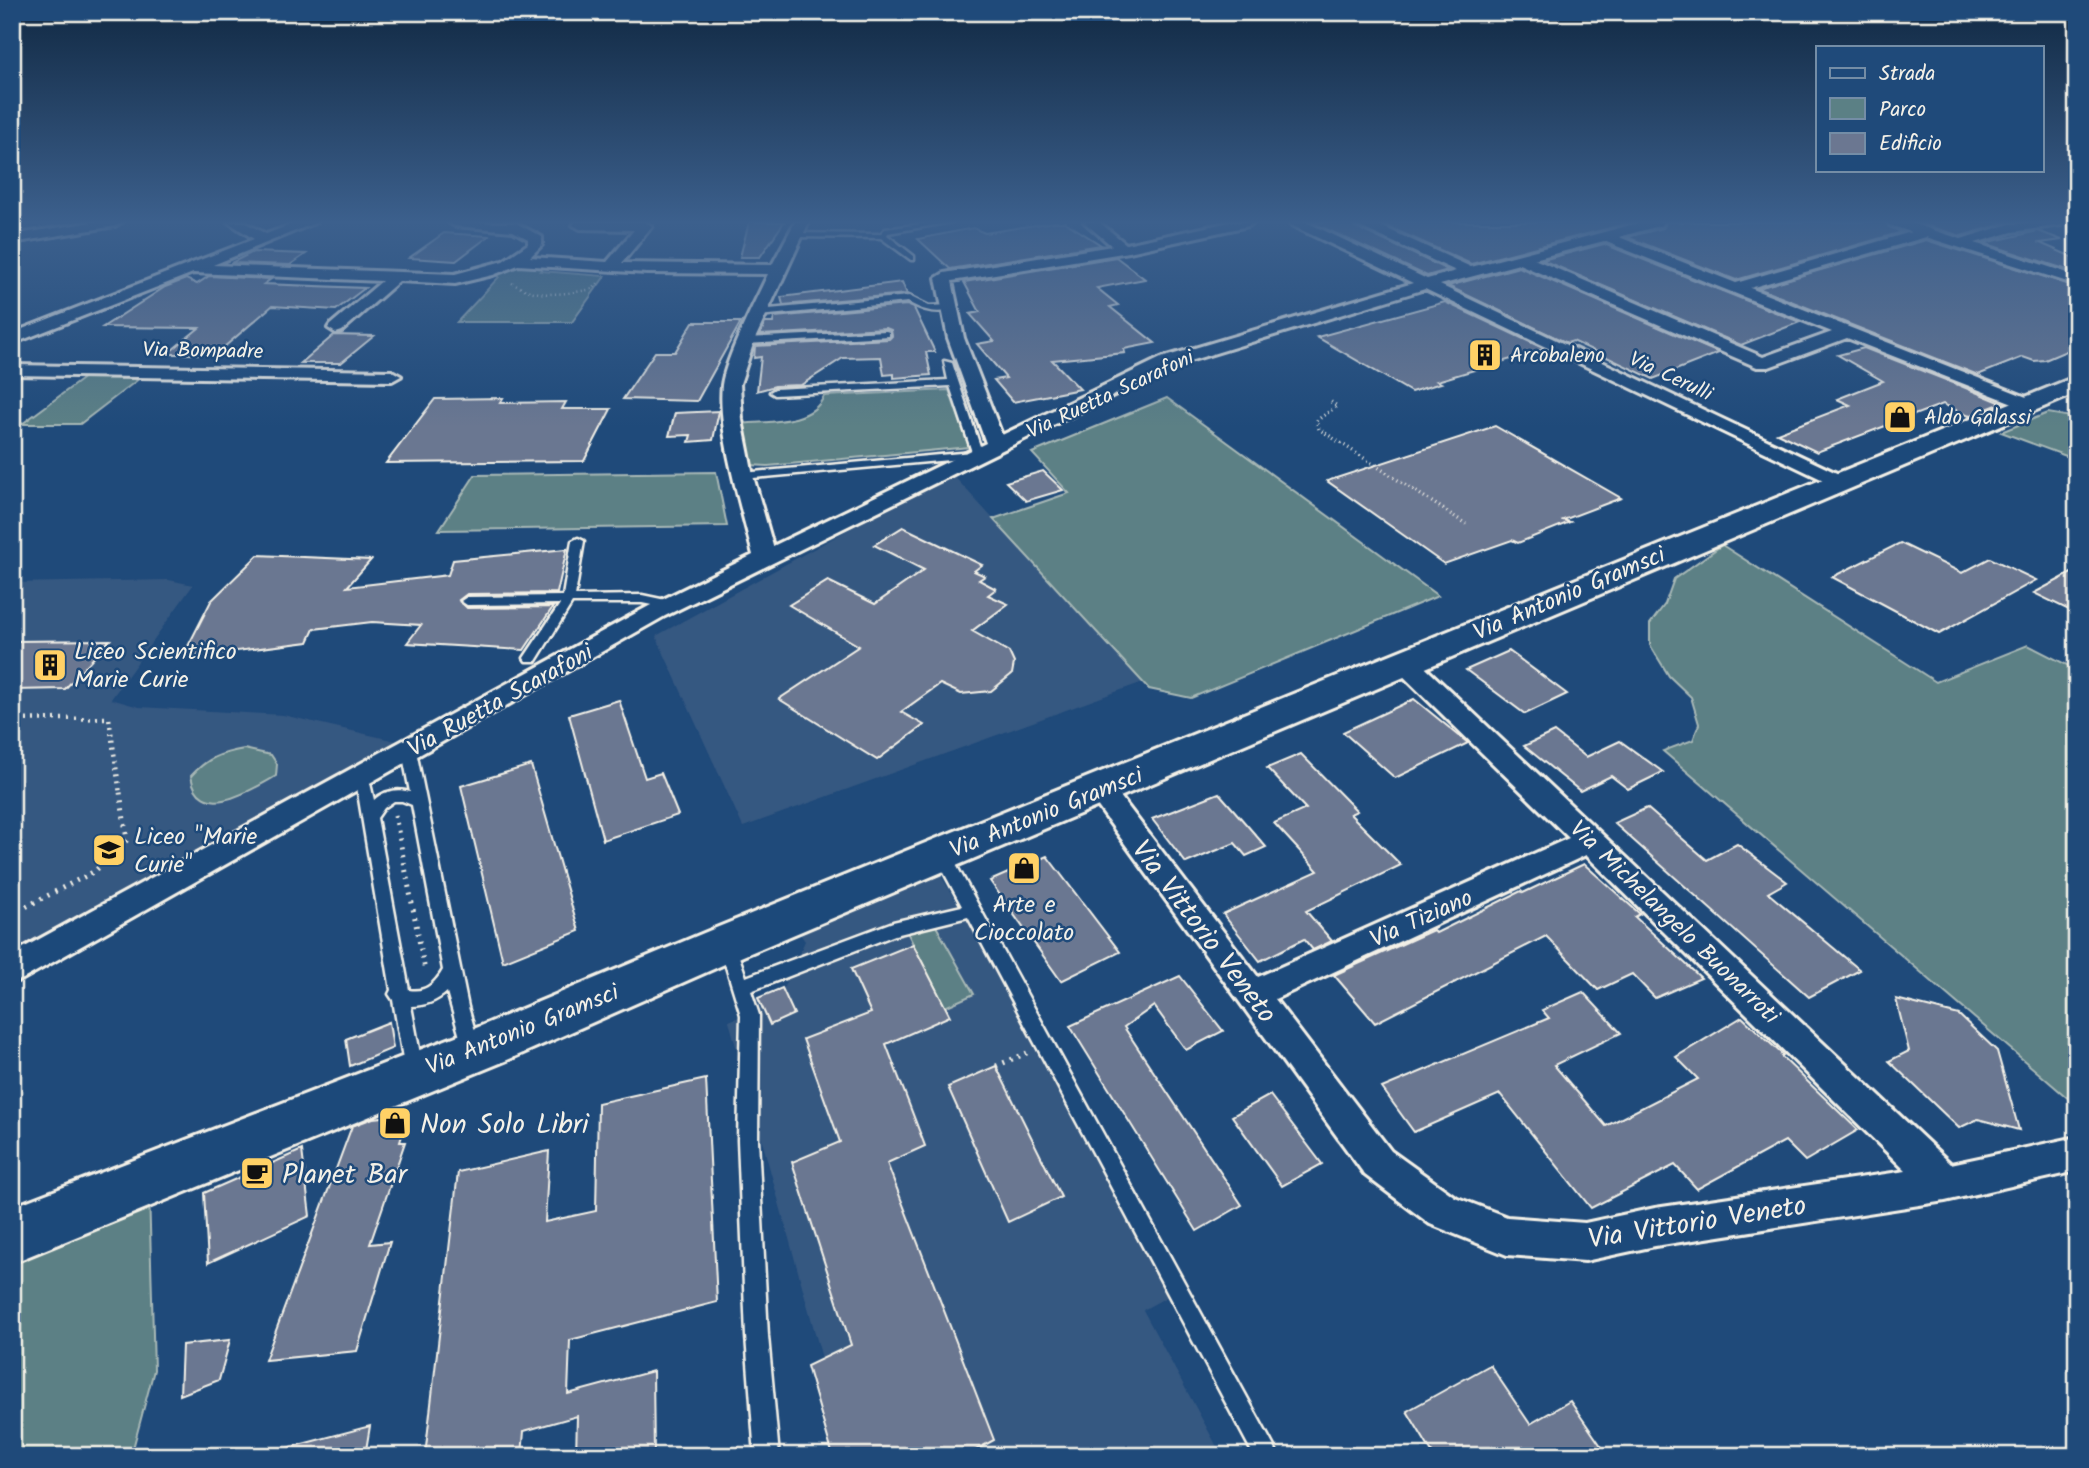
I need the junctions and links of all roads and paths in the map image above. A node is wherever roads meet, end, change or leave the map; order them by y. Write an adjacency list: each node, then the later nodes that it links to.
1 (135, 291): 16 (street)
2 (379, 291): 13 (street)
3 (529, 291): 4 (path)
4 (576, 291)
5 (768, 291): 12 (street)
6 (947, 291): 11 (street, Via Ruetta Scarafoni)
7 (1407, 291): 26 (street, Via Ruetta Scarafoni)
8 (1437, 291): 28 (street, Via Cerulli)
9 (1594, 291): 14 (street)
10 (1740, 291): 14 (street)
11 (950, 308): 12 (lane); 26 (street, Via Ruetta Scarafoni)
12 (758, 313): 17 (street)
13 (336, 328)
14 (1847, 332): 25 (street)
15 (886, 334): 17 (lane)
16 (12, 339)
17 (746, 341): 27 (street)
18 (947, 363): 21 (lane)
19 (12, 370): 20 (street, Via Bompadre)
20 (392, 376)
21 (954, 383): 23 (lane); 26 (lane)
22 (2077, 384): 25 (street, Via Antonio Gramsci)
23 (775, 392)
24 (1331, 402): 29 (path)
25 (2028, 404): 28 (street, Via Antonio Gramsci)
26 (987, 451): 27 (lane); 31 (street, Via Ruetta Scarafoni)
27 (743, 476): 31 (street)
28 (1838, 481): 36 (street, Via Antonio Gramsci)
29 (1466, 524)
30 (578, 541): 32 (lane)
31 (765, 558): 34 (street, Via Ruetta Scarafoni)
32 (568, 600): 33 (lane); 34 (lane); 35 (lane)
33 (467, 601)
34 (671, 605): 38 (street, Via Ruetta Scarafoni)
35 (531, 658)
36 (1404, 662): 40 (street, Via Antonio Gramsci); 44 (street, Via Michelangelo Buonarroti)
37 (12, 720): 47 (path)
38 (409, 751): 39 (street, Via Ruetta Scarafoni); 41 (lane)
39 (362, 775): 43 (lane); 49 (street, Via Ruetta Scarafoni)
40 (1100, 790): 45 (street, Via Antonio Gramsci); 54 (street, Via Vittorio Veneto)
41 (418, 802): 43 (lane); 50 (lane)
42 (393, 803): 51 (path)
43 (369, 818): 53 (lane)
44 (1591, 841): 54 (street, Via Tiziano); 60 (street, Via Michelangelo Buonarroti)
45 (942, 854): 46 (lane); 48 (street, Via Antonio Gramsci)
46 (972, 910): 52 (lane); 55 (lane)
47 (12, 914)
48 (727, 943): 52 (lane); 56 (street, Via Antonio Gramsci)
49 (12, 970)
50 (452, 972): 53 (lane); 56 (lane)
51 (427, 980)
52 (741, 987): 62 (lane)
53 (398, 994): 58 (lane)
54 (1252, 995): 60 (street, Via Vittorio Veneto)
55 (1044, 1045): 57 (path); 63 (lane)
56 (472, 1051): 58 (street, Via Antonio Gramsci)
57 (996, 1066)
58 (415, 1073): 61 (street, Via Antonio Gramsci)
59 (2077, 1154): 60 (street, Via Vittorio Veneto)
60 (1945, 1183)
61 (12, 1235)
62 (767, 1456)
63 (1267, 1456)

